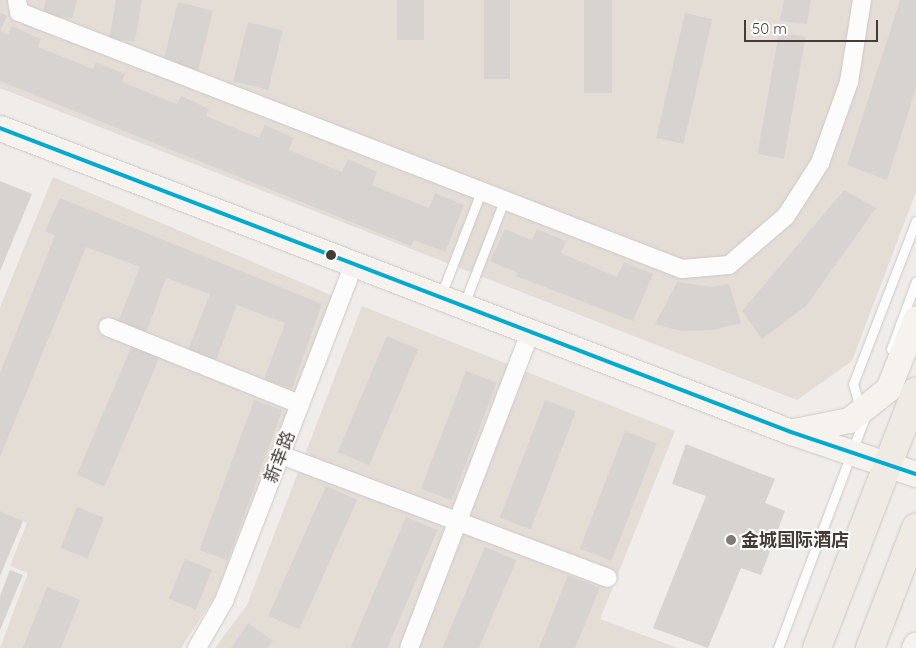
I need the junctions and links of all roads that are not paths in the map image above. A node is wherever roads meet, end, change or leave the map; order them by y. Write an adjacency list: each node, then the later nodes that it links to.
1 (17, 0): 4 (street)
2 (862, 0): 5 (street)
3 (0, 128): 7 (street)
4 (481, 192): 5 (street); 9 (lane)
5 (504, 201): 10 (lane)
6 (916, 221): 16 (lane)
7 (355, 262): 9 (street); 17 (street, 新幸路)
8 (916, 281): 14 (lane)
9 (442, 296): 10 (street)
10 (464, 305): 13 (street)
11 (916, 318): 16 (street)
12 (108, 327): 17 (street)
13 (531, 331): 18 (street); 23 (street)
14 (888, 356)
15 (916, 391): 21 (main road)
16 (870, 399): 18 (street); 19 (lane)
17 (300, 404): 20 (street, 新幸路)
18 (791, 432): 19 (street)
19 (852, 451): 21 (street); 29 (lane)
20 (280, 455): 23 (street); 27 (street, 新幸路)
21 (887, 465): 22 (street); 30 (main road)
22 (916, 474)
23 (458, 522): 25 (street); 28 (street)
24 (916, 528): 31 (main road)
25 (608, 578)
26 (916, 644): 32 (street)
27 (198, 648)
28 (409, 648)
29 (778, 648)
30 (817, 648)
31 (870, 648)
32 (914, 648)

